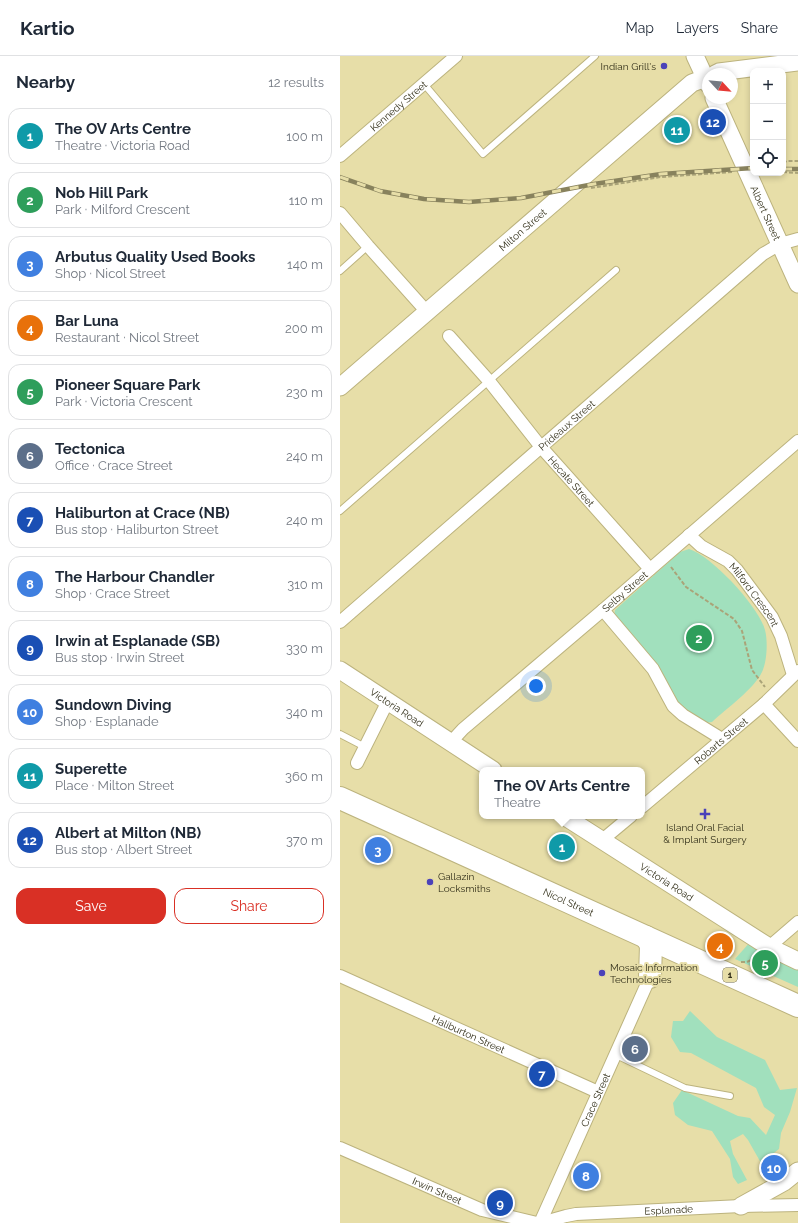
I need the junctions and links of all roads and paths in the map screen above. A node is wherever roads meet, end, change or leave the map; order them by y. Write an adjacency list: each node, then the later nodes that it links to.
1 (456, 56): 8 (street, Kennedy Street)
2 (595, 56): 8 (lane)
3 (694, 56): 5 (street)
4 (798, 62): 6 (street, Milton Street)
5 (702, 68)
6 (738, 70)
7 (702, 80): 24 (street, Milton Street)
8 (424, 84): 10 (street, Kennedy Street)
9 (717, 104): 13 (street, Albert Street)
10 (340, 156)
11 (798, 161): 12 (path)
12 (786, 162)
13 (747, 171): 16 (path); 19 (street, Albert Street)
14 (786, 172): 15 (path)
15 (798, 172)
16 (590, 188)
17 (340, 213): 20 (street)
18 (798, 239): 19 (street, Prideaux Street)
19 (780, 244): 23 (street, Albert Street); 29 (street, Prideaux Street)
20 (368, 246): 22 (lane); 24 (street)
21 (616, 270): 26 (lane)
22 (340, 271)
23 (798, 284)
24 (427, 312): 27 (street, Milton Street)
25 (449, 336): 26 (street, Hecate Street)
26 (489, 382): 29 (street, Hecate Street); 30 (lane)
27 (340, 387)
28 (798, 441): 31 (street, Selby Street)
29 (541, 447): 33 (street, Hecate Street); 35 (street, Prideaux Street)
30 (340, 511)
31 (689, 535): 32 (street, Selby Street); 37 (street, Milford Crescent)
32 (663, 557): 33 (street, Selby Street); 38 (path)
33 (650, 569): 34 (street, Selby Street)
34 (603, 610): 41 (street); 42 (street, Selby Street)
35 (340, 622)
36 (340, 670): 39 (street, Victoria Road)
37 (796, 673): 38 (street, Robarts Street)
38 (769, 699): 41 (street, Robarts Street); 43 (street)
39 (388, 701): 42 (street, Victoria Road); 44 (street)
40 (340, 734): 44 (lane)
41 (722, 739): 48 (street, Robarts Street)
42 (451, 742): 46 (street, Victoria Road)
43 (798, 742)
44 (365, 747): 45 (street)
45 (357, 764)
46 (489, 767)
47 (340, 798): 53 (highway, Nicol Street / 1)
48 (645, 804)
49 (569, 819): 51 (street, Victoria Road)
50 (628, 819): 51 (street)
51 (602, 841): 54 (street, Victoria Road)
52 (798, 922): 54 (street)
53 (646, 937): 55 (highway, Nicol Street / 1); 59 (highway)
54 (766, 950): 56 (path); 57 (street, Victoria Road)
55 (677, 951): 59 (highway); 60 (highway, Nicol Street / 1)
56 (738, 961)
57 (798, 961)
58 (340, 976): 63 (street, Haliburton Street)
59 (650, 977): 62 (street, Crace Street)
60 (791, 1002): 61 (highway)
61 (798, 1016)
62 (614, 1054): 63 (street, Crace Street); 64 (lane)
63 (598, 1092): 69 (street, Crace Street)
64 (730, 1096)
65 (340, 1148): 69 (street, Irwin Street)
66 (798, 1171): 68 (street)
67 (798, 1205): 68 (street, Esplanade)
68 (741, 1206): 69 (street, Esplanade)
69 (540, 1223)

